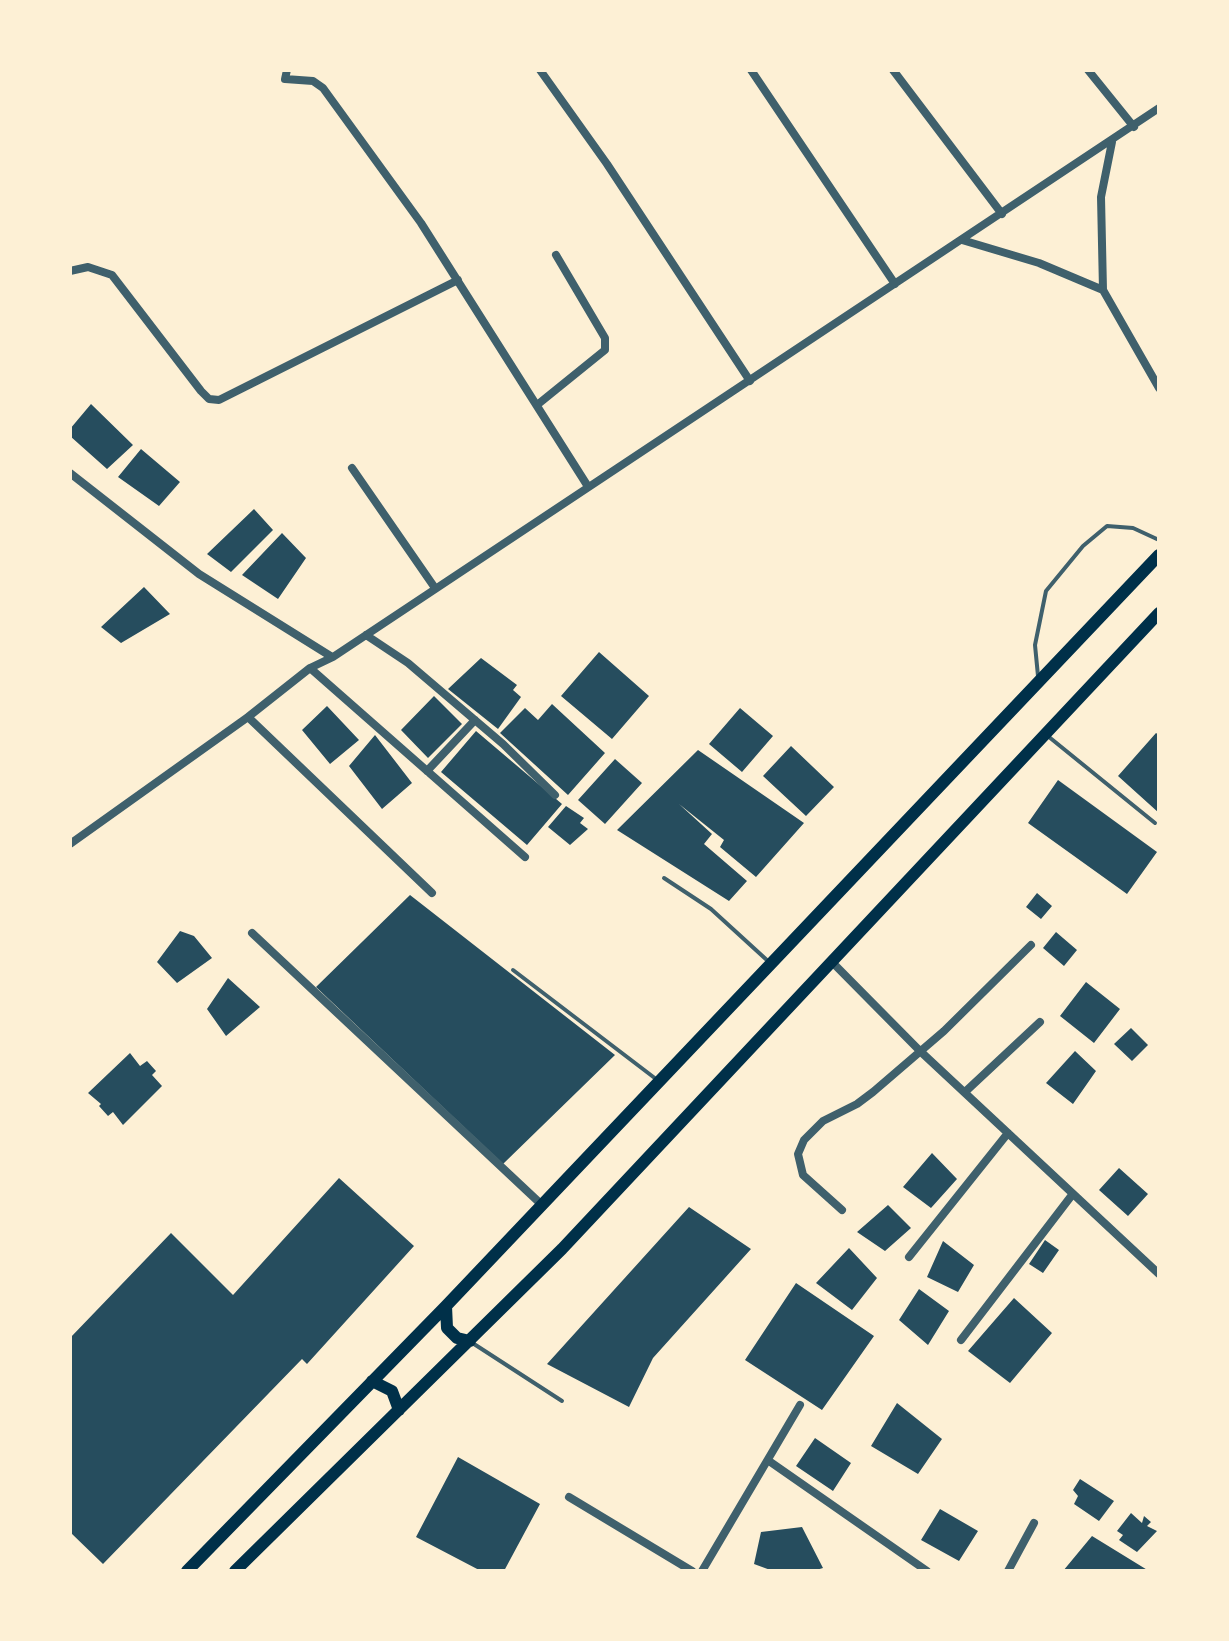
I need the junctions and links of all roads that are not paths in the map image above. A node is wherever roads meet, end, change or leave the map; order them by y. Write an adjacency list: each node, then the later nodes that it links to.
1 (287, 70): 13 (street)
2 (540, 70): 16 (street)
3 (750, 70): 14 (street)
4 (893, 70): 9 (street)
5 (1088, 70): 7 (street)
6 (1159, 108): 7 (street)
7 (1134, 127): 8 (street)
8 (1112, 142): 9 (street); 15 (street)
9 (1002, 214): 10 (street)
10 (962, 240): 14 (street); 15 (street)
11 (556, 255): 18 (street)
12 (70, 271): 13 (street)
13 (458, 280): 18 (street)
14 (894, 284): 16 (street)
15 (1103, 290): 17 (street)
16 (750, 381): 21 (street)
17 (1159, 388)
18 (537, 405): 21 (street)
19 (352, 468): 24 (street)
20 (70, 473): 27 (street)
21 (588, 485): 24 (street)
22 (1159, 540): 29 (lane)
23 (1159, 554): 29 (highway)
24 (435, 588): 26 (street)
25 (1159, 613): 32 (highway)
26 (366, 635): 27 (street); 31 (street)
27 (332, 657): 28 (street)
28 (310, 668): 30 (street); 33 (street)
29 (1039, 681): 42 (highway)
30 (248, 717): 36 (street); 39 (street)
31 (475, 720): 33 (street); 34 (street)
32 (1045, 734): 35 (lane); 43 (highway)
33 (427, 771): 37 (street)
34 (555, 794)
35 (1155, 822)
36 (70, 844)
37 (525, 858)
38 (664, 878): 42 (lane)
39 (432, 893)
40 (252, 932): 51 (street)
41 (1031, 945): 46 (street)
42 (771, 963): 47 (highway)
43 (833, 963): 46 (street); 57 (highway)
44 (513, 970): 47 (lane)
45 (1040, 1022): 48 (street)
46 (920, 1051): 48 (street); 52 (street)
47 (659, 1081): 51 (highway)
48 (964, 1092): 49 (street)
49 (1008, 1133): 50 (street); 53 (street)
50 (1072, 1194): 54 (street); 56 (street)
51 (542, 1204): 55 (highway)
52 (842, 1210)
53 (909, 1257)
54 (1159, 1274)
55 (446, 1306): 57 (highway); 58 (highway)
56 (961, 1340)
57 (470, 1341): 59 (lane); 61 (highway)
58 (372, 1381): 61 (highway); 65 (highway)
59 (562, 1401)
60 (800, 1406): 62 (street)
61 (399, 1410): 66 (highway)
62 (769, 1461): 68 (street); 69 (street)
63 (570, 1498): 67 (street)
64 (1034, 1524): 70 (street)
65 (187, 1571)
66 (235, 1571)
67 (692, 1571)
68 (702, 1571)
69 (927, 1571)
70 (1008, 1571)

